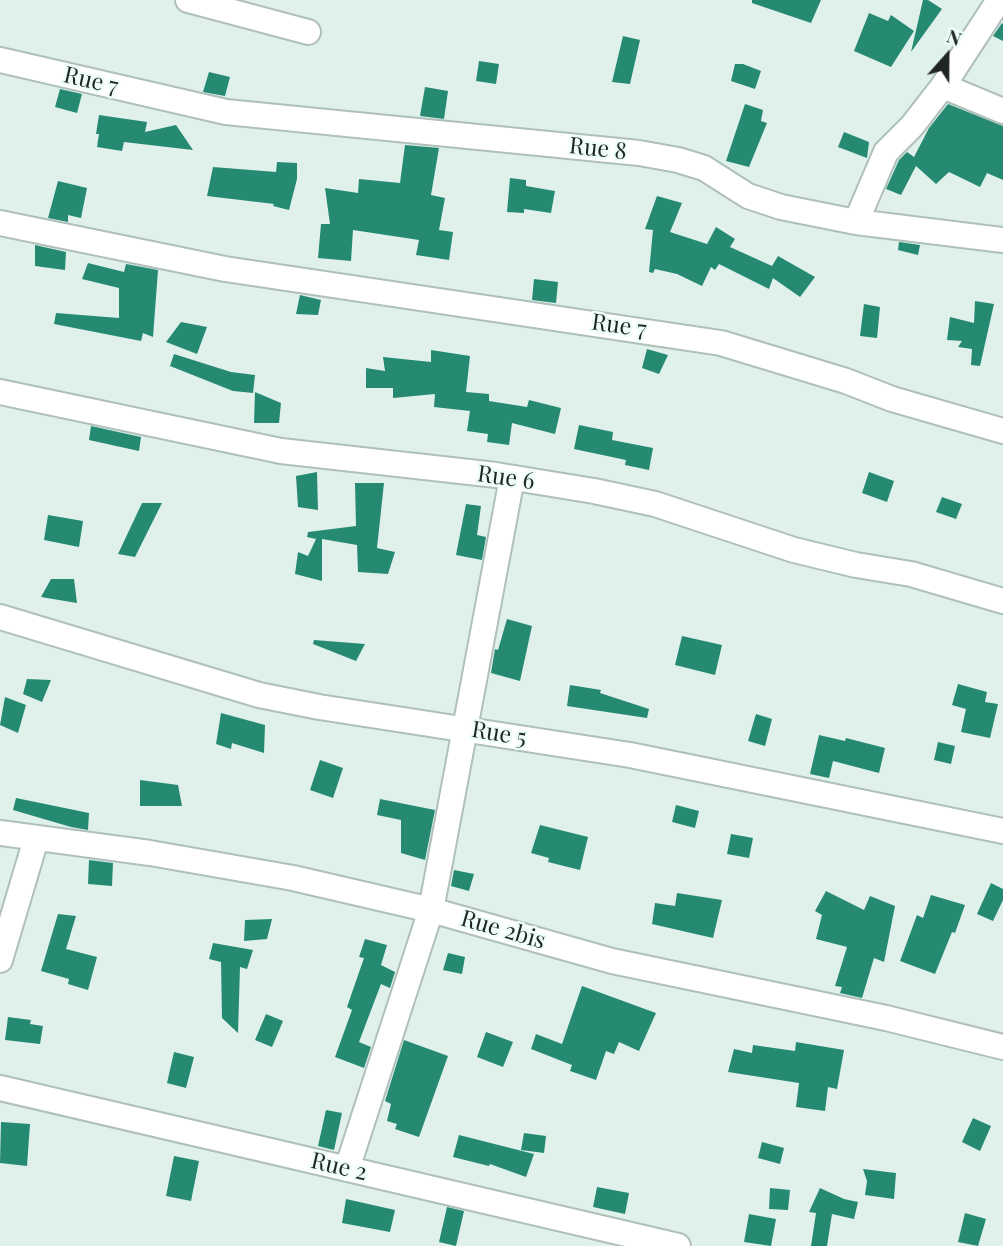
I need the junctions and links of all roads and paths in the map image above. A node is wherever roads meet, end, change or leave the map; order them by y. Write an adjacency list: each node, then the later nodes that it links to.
1 (188, 0): 3 (street)
2 (999, 0): 5 (street)
3 (308, 32)
4 (0, 60): 6 (street, Rue 7)
5 (943, 86): 7 (street); 8 (street)
6 (181, 101): 8 (street, Rue 8)
7 (1003, 111)
8 (856, 222): 10 (street, Rue 8)
9 (0, 223): 12 (street, Rue 7)
10 (1003, 240)
11 (0, 392): 13 (street, Rue 6)
12 (1003, 431)
13 (512, 478): 14 (street, Rue 6); 16 (street)
14 (1003, 601)
15 (0, 617): 16 (street, Rue 5)
16 (466, 729): 17 (street, Rue 5); 20 (street)
17 (1003, 831)
18 (0, 833): 19 (street, Rue 2bis)
19 (36, 839): 20 (street, Rue 2bis); 21 (street)
20 (431, 910): 22 (street, Rue 2bis); 24 (street)
21 (0, 960)
22 (1003, 1047)
23 (0, 1088): 24 (street, Rue 2)
24 (346, 1169): 25 (street, Rue 2)
25 (678, 1246)

